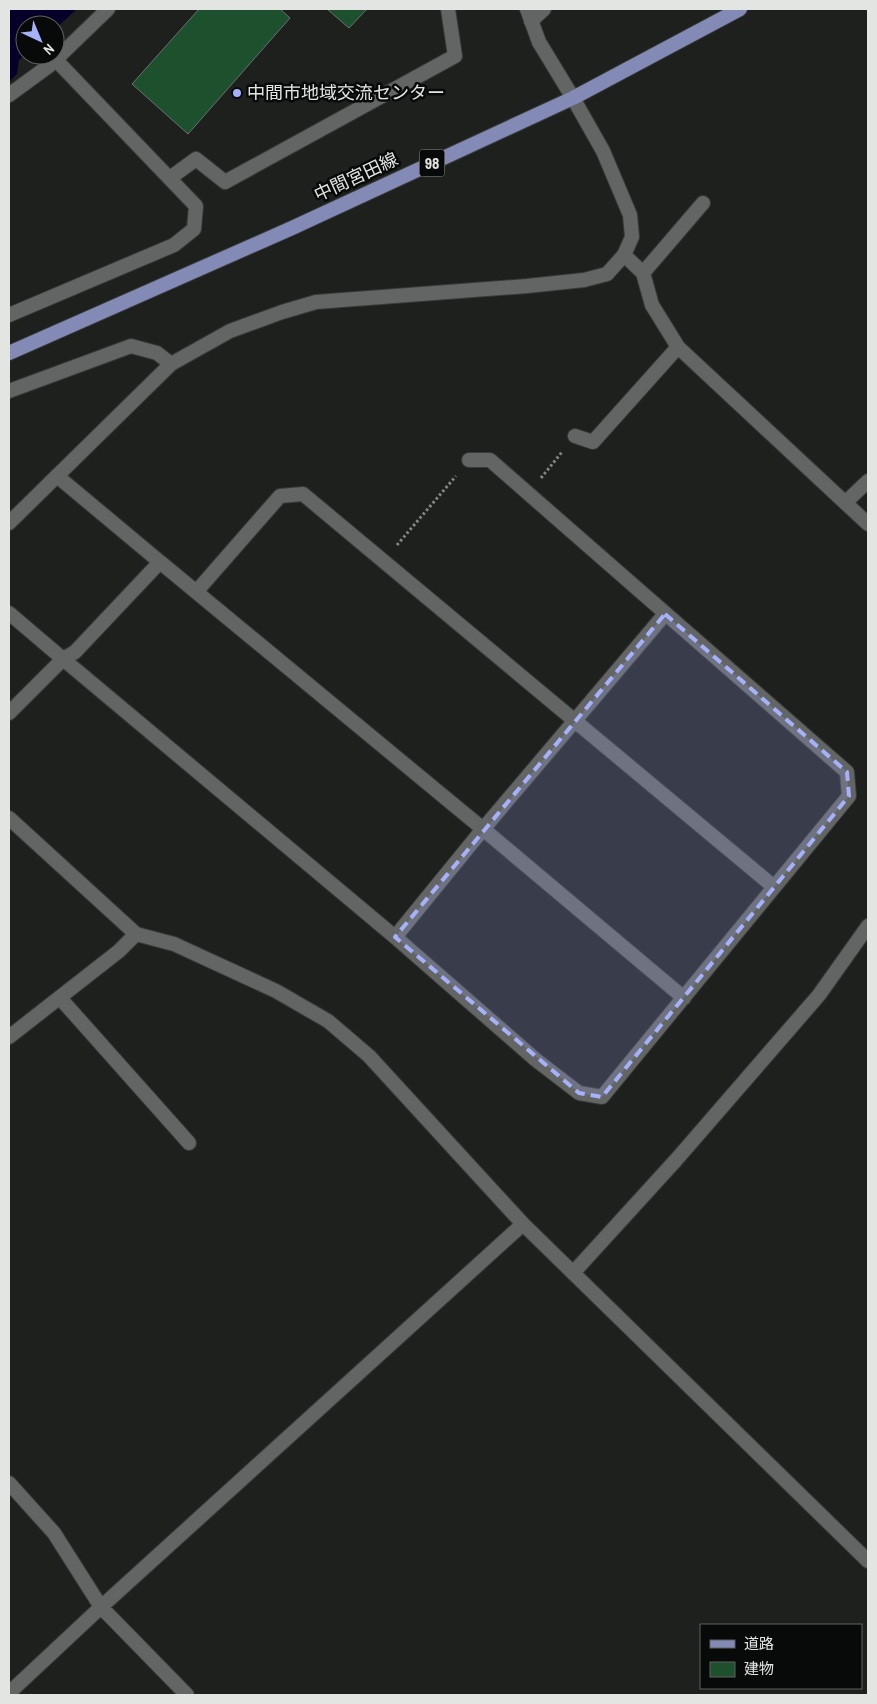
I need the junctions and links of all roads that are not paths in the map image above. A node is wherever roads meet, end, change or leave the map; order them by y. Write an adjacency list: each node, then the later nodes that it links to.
1 (108, 9): 6 (street)
2 (448, 9): 11 (street)
3 (544, 9): 5 (street)
4 (740, 9): 10 (main road, 中間宮田線 / 98)
5 (529, 15): 10 (street)
6 (65, 51)
7 (49, 65): 9 (street)
8 (61, 65): 11 (street)
9 (9, 95)
10 (573, 98): 13 (street); 17 (main road, 中間宮田線 / 98)
11 (170, 178): 15 (street)
12 (703, 204): 14 (street)
13 (624, 255): 14 (street); 18 (street)
14 (642, 273): 16 (street)
15 (9, 315)
16 (678, 347): 20 (street); 24 (street)
17 (9, 353)
18 (171, 364): 19 (street); 22 (street)
19 (9, 391)
20 (575, 436)
21 (469, 460): 30 (street)
22 (57, 476): 25 (street); 27 (street)
23 (868, 481): 24 (street)
24 (846, 502): 26 (street)
25 (9, 523)
26 (868, 524)
27 (160, 562): 28 (street); 31 (street)
28 (196, 592): 33 (street); 35 (street)
29 (9, 613): 31 (street)
30 (665, 614): 33 (street); 36 (street)
31 (63, 659): 32 (street); 39 (street)
32 (9, 713)
33 (575, 720): 35 (street); 36 (street)
34 (9, 818): 38 (street)
35 (483, 829): 39 (street); 41 (street)
36 (774, 888): 41 (street)
37 (868, 926): 45 (street)
38 (136, 934): 40 (street); 44 (street)
39 (395, 937): 41 (street)
40 (60, 998): 42 (street); 43 (street)
41 (684, 998)
42 (9, 1037)
43 (189, 1143)
44 (523, 1224): 45 (street); 48 (street)
45 (574, 1273): 47 (street)
46 (9, 1483): 48 (street)
47 (868, 1561)
48 (101, 1607): 49 (street); 50 (street)
49 (9, 1693)
50 (187, 1695)

